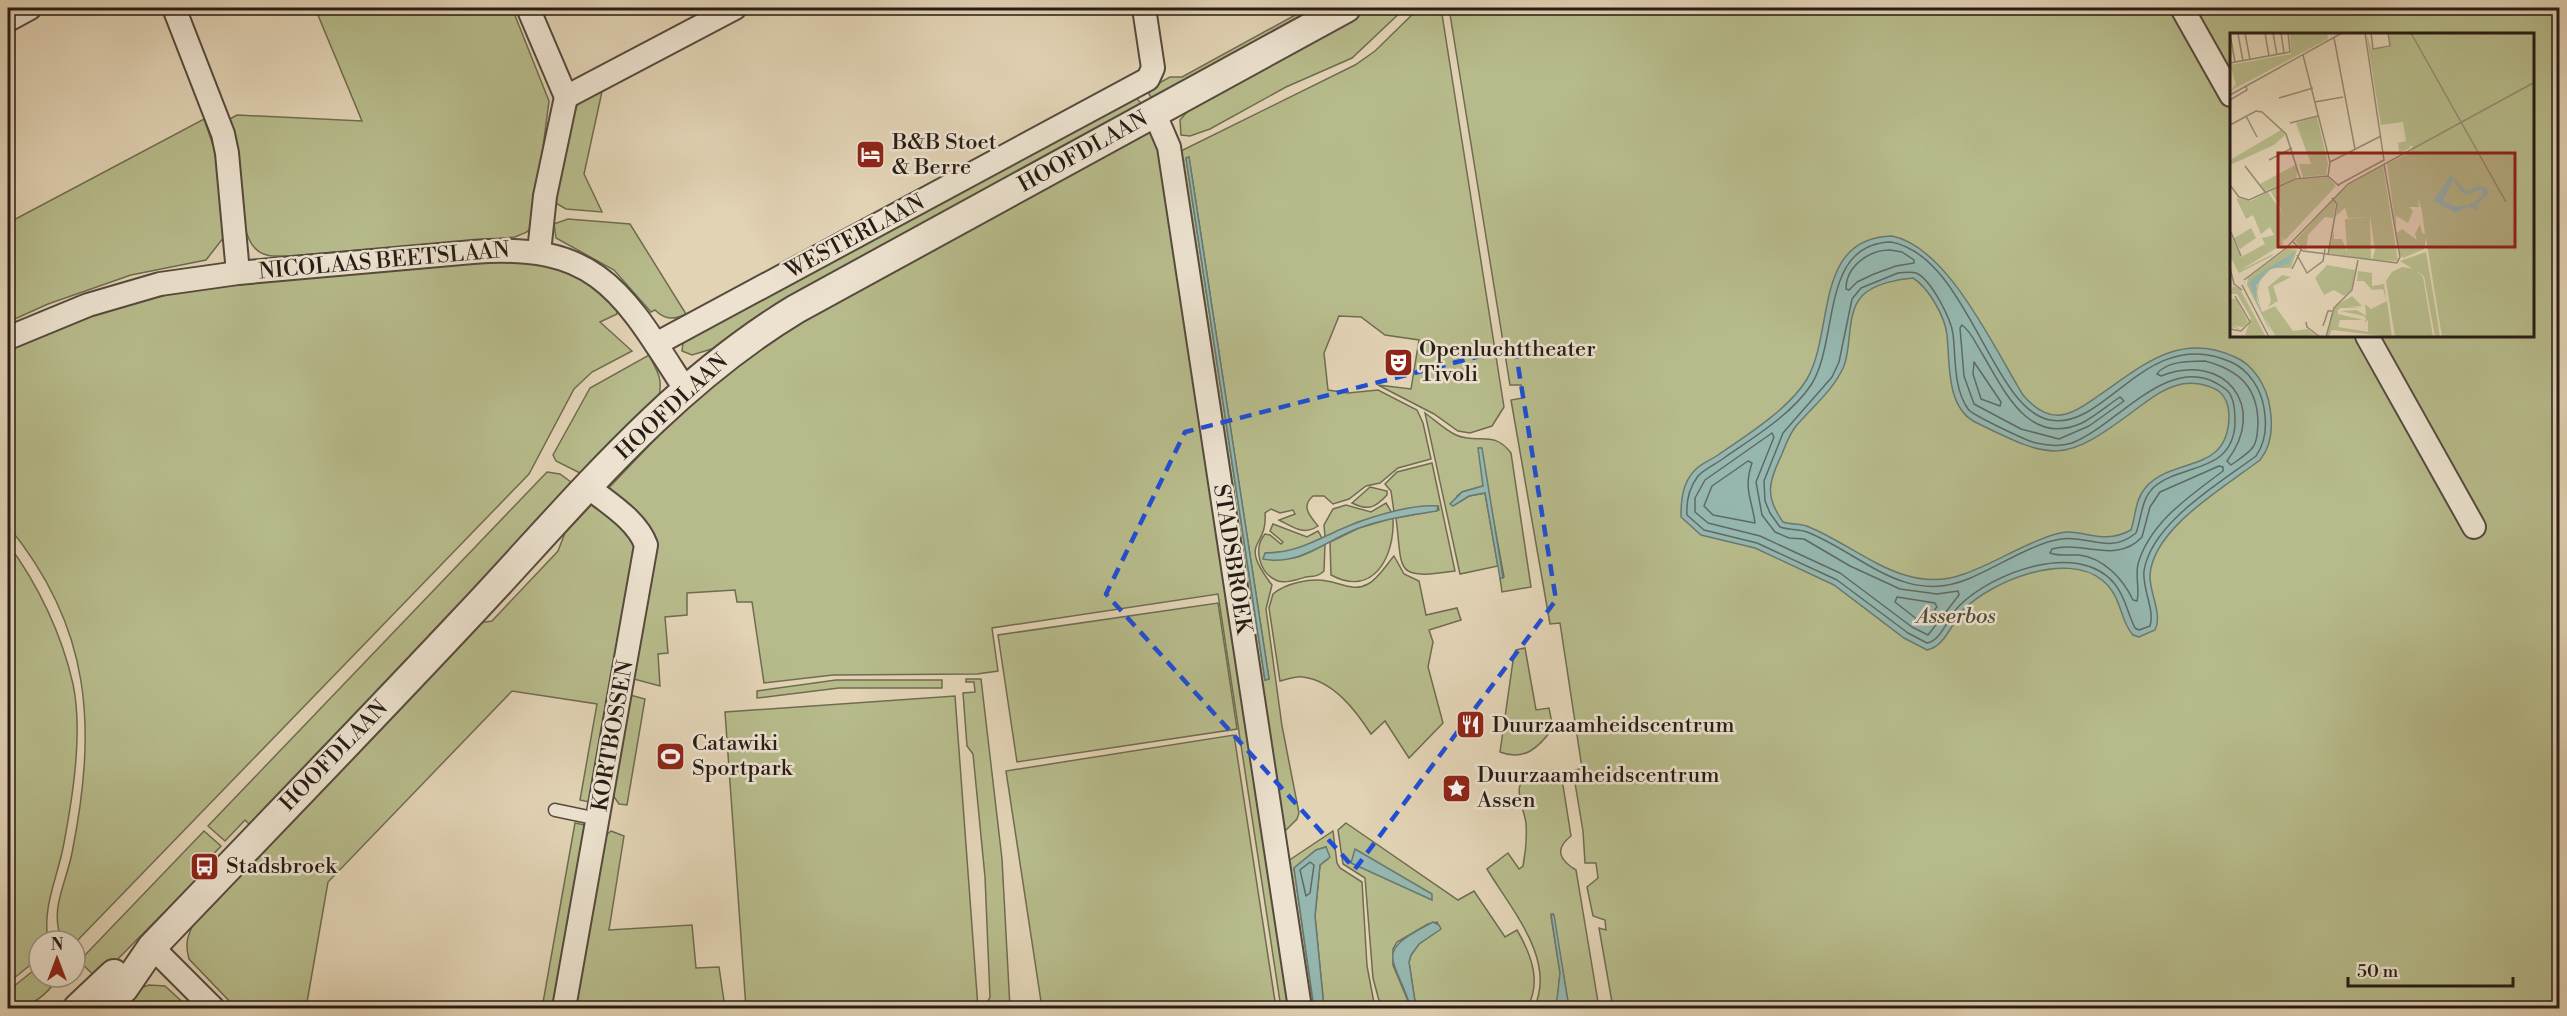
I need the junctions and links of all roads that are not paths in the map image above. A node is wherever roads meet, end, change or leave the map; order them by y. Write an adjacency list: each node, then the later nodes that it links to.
1 (30, 8): 8 (street)
2 (174, 8): 13 (street, NICOLAAS BEETSLAAN)
3 (528, 8): 10 (street)
4 (735, 8): 10 (street)
5 (1144, 8): 16 (street, WESTERLAAN)
6 (1346, 8): 11 (street, HOOFDLAAN)
7 (2182, 8): 9 (street)
8 (8, 20)
9 (2230, 93)
10 (566, 97): 12 (street)
11 (1154, 112): 17 (street, HOOFDLAAN); 27 (street, STADSBROEK)
12 (539, 252): 13 (street, NICOLAAS BEETSLAAN); 16 (street, NICOLAAS BEETSLAAN)
13 (238, 273): 14 (street, NICOLAAS BEETSLAAN)
14 (8, 338)
15 (2368, 338): 19 (street)
16 (656, 344): 17 (street, NICOLAAS BEETSLAAN)
17 (685, 389): 18 (street, HOOFDLAAN)
18 (588, 488): 21 (street, KORTBOSSEN); 22 (street, HOOFDLAAN)
19 (2474, 527)
20 (555, 810): 21 (lane)
21 (598, 819): 26 (street, KORTBOSSEN)
22 (152, 947): 23 (street, HOOFDLAAN); 24 (street, HOOFDLAAN); 25 (street)
23 (78, 1008)
24 (104, 1008)
25 (213, 1008)
26 (564, 1008)
27 (1300, 1008)

